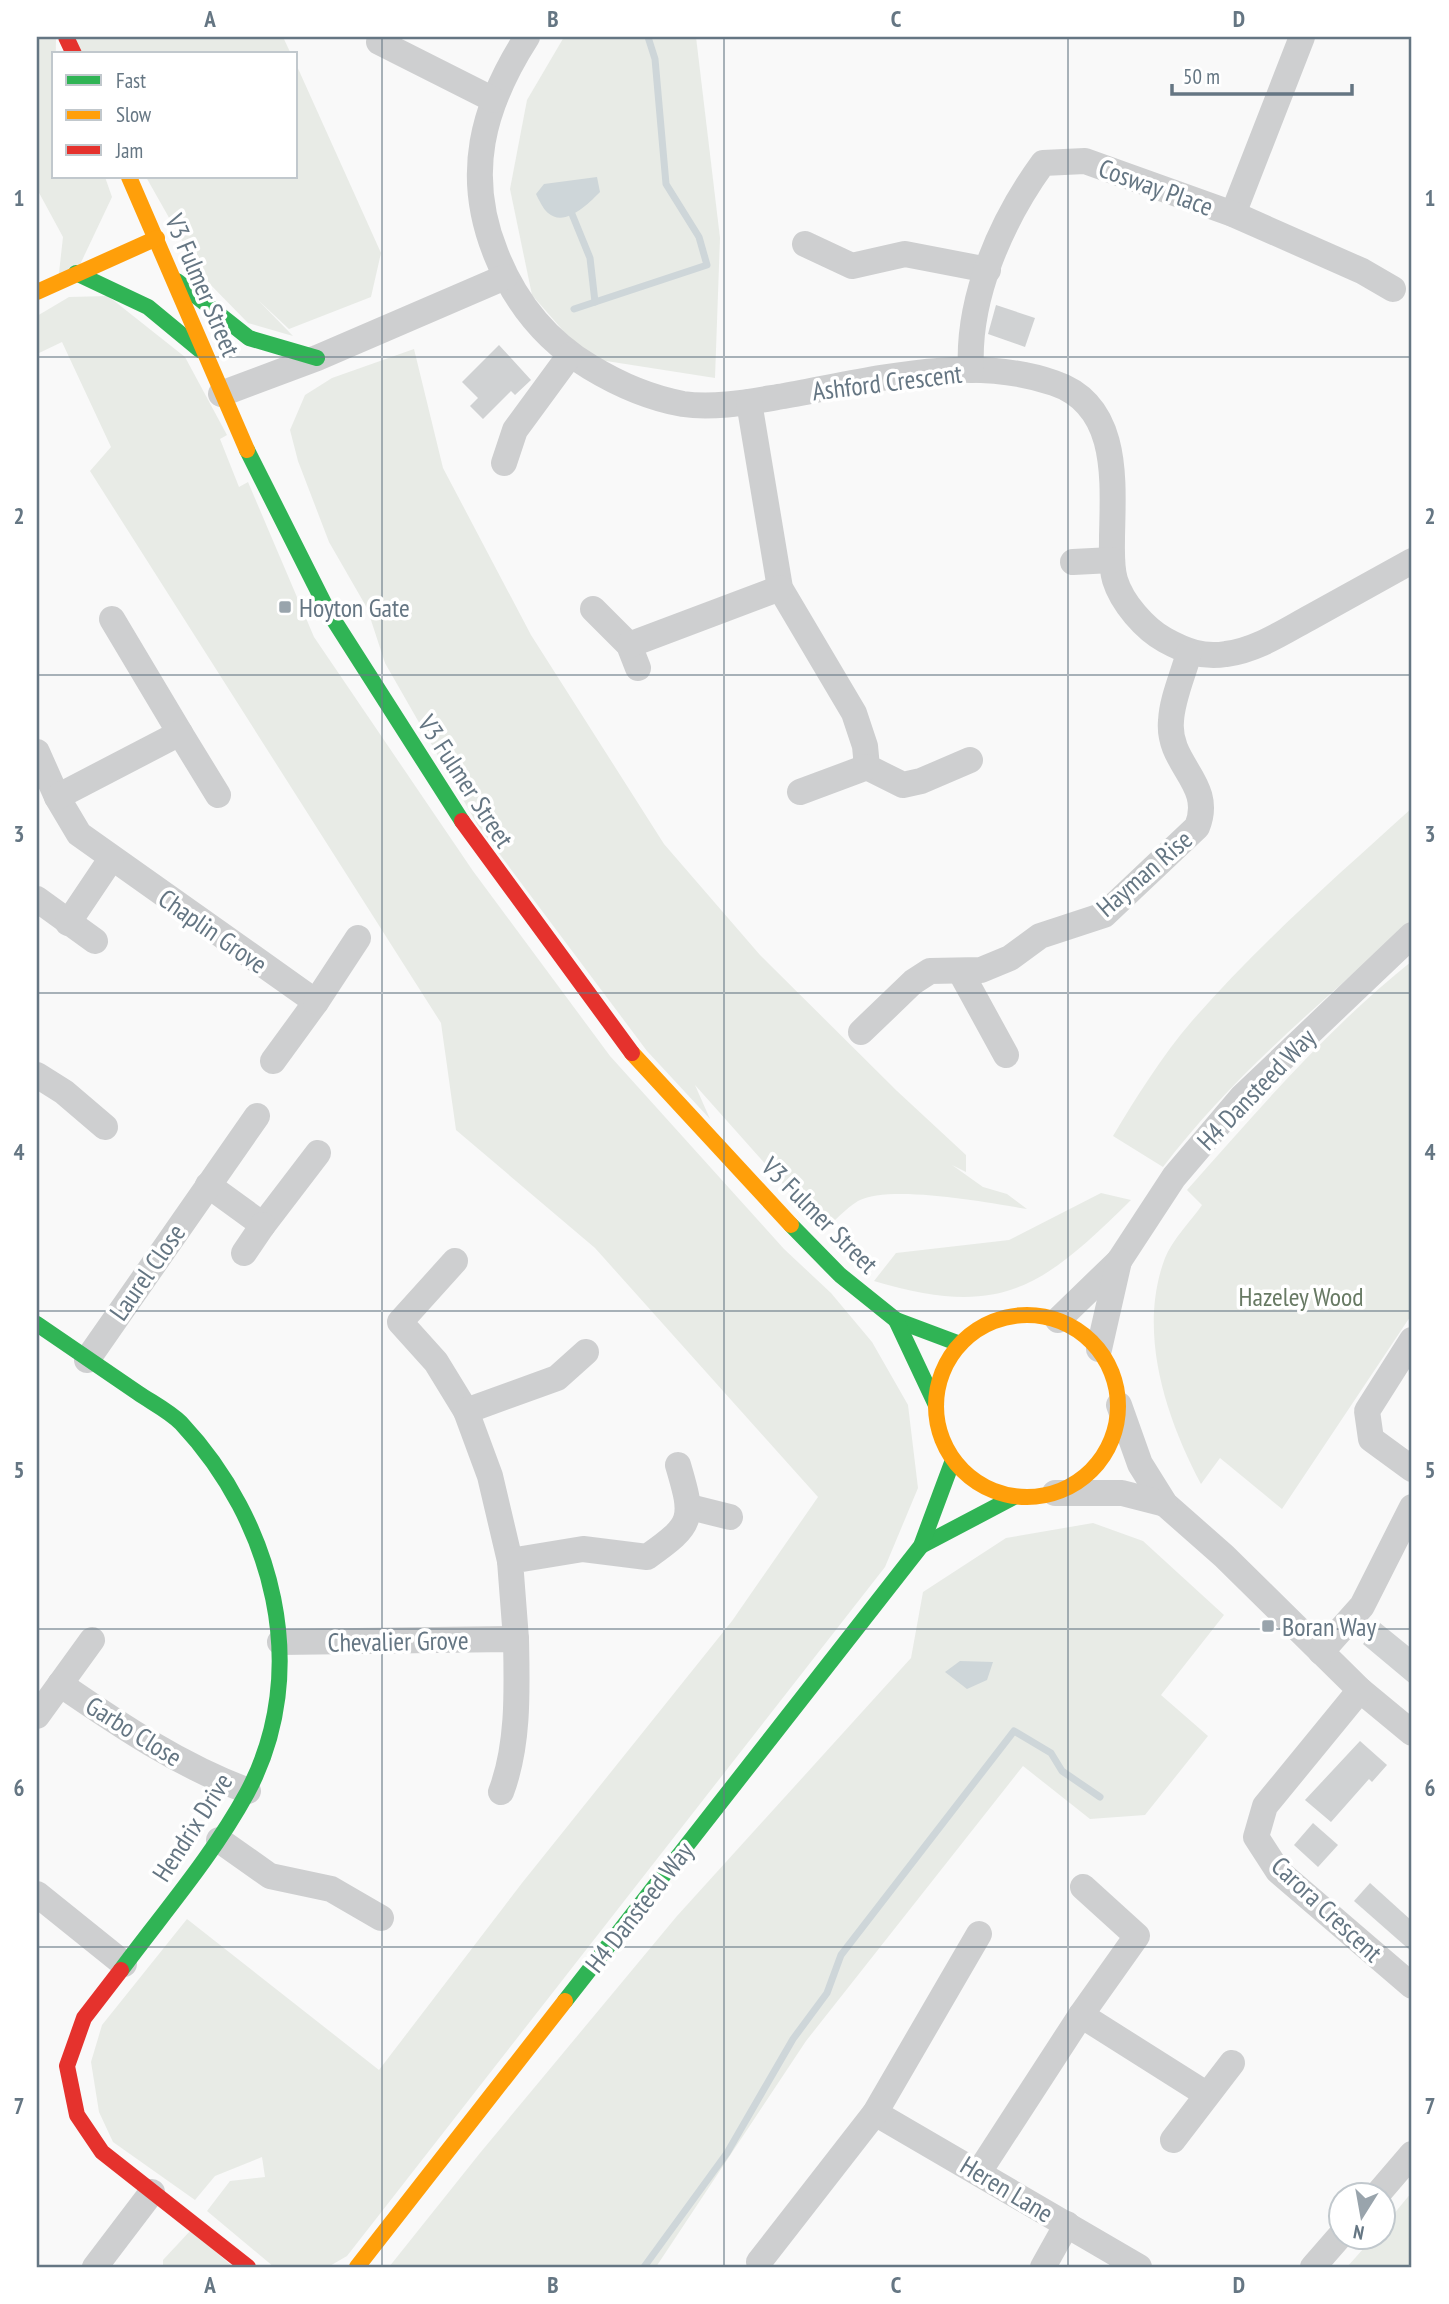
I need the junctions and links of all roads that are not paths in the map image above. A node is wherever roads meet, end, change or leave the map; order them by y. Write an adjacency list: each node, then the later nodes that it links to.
1 (527, 37): 4 (street, Ashford Crescent)
2 (1301, 37): 6 (street)
3 (379, 42): 4 (street)
4 (495, 100): 11 (street, Ashford Crescent)
5 (129, 178): 7 (street, V3 Fulmer Street)
6 (1233, 214): 9 (street, Cosway Place); 13 (street, Cosway Place)
7 (157, 238): 10 (street); 12 (street, V3 Fulmer Street)
8 (805, 244): 9 (street)
9 (988, 270): 18 (street, Cosway Place)
10 (76, 273): 14 (street); 15 (street)
11 (505, 277): 16 (street, Ashford Crescent); 17 (street)
12 (174, 278): 15 (street, V3 Fulmer Street); 17 (street)
13 (1393, 289)
14 (37, 292)
15 (206, 355): 19 (street, V3 Fulmer Street)
16 (569, 355): 20 (street, Ashford Crescent); 21 (street)
17 (317, 358): 19 (street)
18 (971, 370): 20 (street, Ashford Crescent); 22 (street, Ashford Crescent)
19 (221, 394): 56 (street, V3 Fulmer Street)
20 (749, 402): 25 (street)
21 (504, 463)
22 (1112, 560): 24 (street); 28 (street, Ashford Crescent)
23 (1412, 561): 28 (street, Ashford Crescent)
24 (1073, 562)
25 (780, 588): 26 (street); 32 (street)
26 (593, 609)
27 (112, 619): 29 (street)
28 (1189, 653): 42 (street, Hayman Rise)
29 (180, 733): 34 (street); 35 (street)
30 (37, 752): 35 (street, Chaplin Grove)
31 (970, 760): 32 (street)
32 (867, 767): 33 (street)
33 (800, 792)
34 (218, 795)
35 (57, 797): 36 (street, Chaplin Grove)
36 (111, 859): 38 (street); 43 (street, Chaplin Grove)
37 (37, 899): 38 (street)
38 (68, 923): 41 (street)
39 (1412, 934): 55 (street, H4 Dansteed Way)
40 (358, 938): 43 (street)
41 (94, 940)
42 (960, 971): 44 (street, Hayman Rise); 45 (street)
43 (316, 1002): 46 (street)
44 (861, 1032)
45 (1006, 1055)
46 (273, 1061)
47 (37, 1075): 49 (street)
48 (257, 1116): 51 (street, Laurel Close)
49 (105, 1127)
50 (317, 1153): 52 (street)
51 (208, 1185): 52 (street); 63 (street, Laurel Close)
52 (263, 1225): 53 (street)
53 (244, 1253)
54 (455, 1261): 66 (street)
55 (1119, 1261): 57 (street, H4 Dansteed Way); 61 (street, H4 Dansteed Way)
56 (896, 1320): 60 (street, V3 Fulmer Street); 64 (street, V3 Fulmer Street)
57 (1058, 1320): 60 (street); 61 (street)
58 (37, 1324): 63 (street, Hendrix Drive)
59 (1412, 1340): 69 (street)
60 (960, 1344): 64 (street)
61 (1099, 1349): 65 (street)
62 (586, 1352): 66 (street)
63 (88, 1360): 80 (street, Hendrix Drive)
64 (936, 1405): 67 (street)
65 (1119, 1405): 70 (street); 72 (street)
66 (466, 1411): 77 (street)
67 (953, 1460): 71 (street); 76 (street, H4 Dansteed Way)
68 (678, 1465): 73 (street)
69 (1412, 1469)
70 (1055, 1493): 71 (street); 72 (street)
71 (1014, 1497): 76 (street, H4 Dansteed Way)
72 (1165, 1504): 81 (street)
73 (690, 1507): 75 (street); 77 (street)
74 (1412, 1507): 81 (street)
75 (730, 1517)
76 (921, 1546): 109 (street, H4 Dansteed Way)
77 (510, 1561): 78 (street)
78 (516, 1639): 80 (street, Chevalier Grove); 87 (street)
79 (92, 1640): 82 (street, Garbo Close)
80 (280, 1642): 86 (street, Hendrix Drive)
81 (1321, 1652): 83 (street)
82 (60, 1685): 84 (street, Garbo Close); 86 (street, Garbo Close)
83 (1360, 1690): 85 (street); 94 (street, Carora Crescent)
84 (37, 1716)
85 (1412, 1733)
86 (248, 1791): 88 (street, Hendrix Drive)
87 (501, 1792)
88 (219, 1840): 91 (street); 93 (street, Hendrix Drive)
89 (1083, 1887): 95 (street)
90 (37, 1894): 93 (street)
91 (381, 1918)
92 (979, 1934): 98 (street)
93 (124, 1964): 103 (street, Hendrix Drive)
94 (1412, 1986)
95 (1081, 2015): 97 (street); 101 (street)
96 (1231, 2063): 97 (street)
97 (1206, 2094): 99 (street)
98 (875, 2113): 101 (street, Heren Lane); 106 (street)
99 (1173, 2140)
100 (1412, 2154): 102 (street)
101 (979, 2172): 104 (street, Heren Lane)
102 (1388, 2182)
103 (152, 2192): 107 (street); 108 (street, Hendrix Drive)
104 (1067, 2224): 110 (street); 111 (street, Heren Lane)
105 (1326, 2252): 112 (street)
106 (759, 2262)
107 (94, 2267)
108 (248, 2267)
109 (357, 2267)
110 (1043, 2267)
111 (1139, 2267)
112 (1313, 2267)

